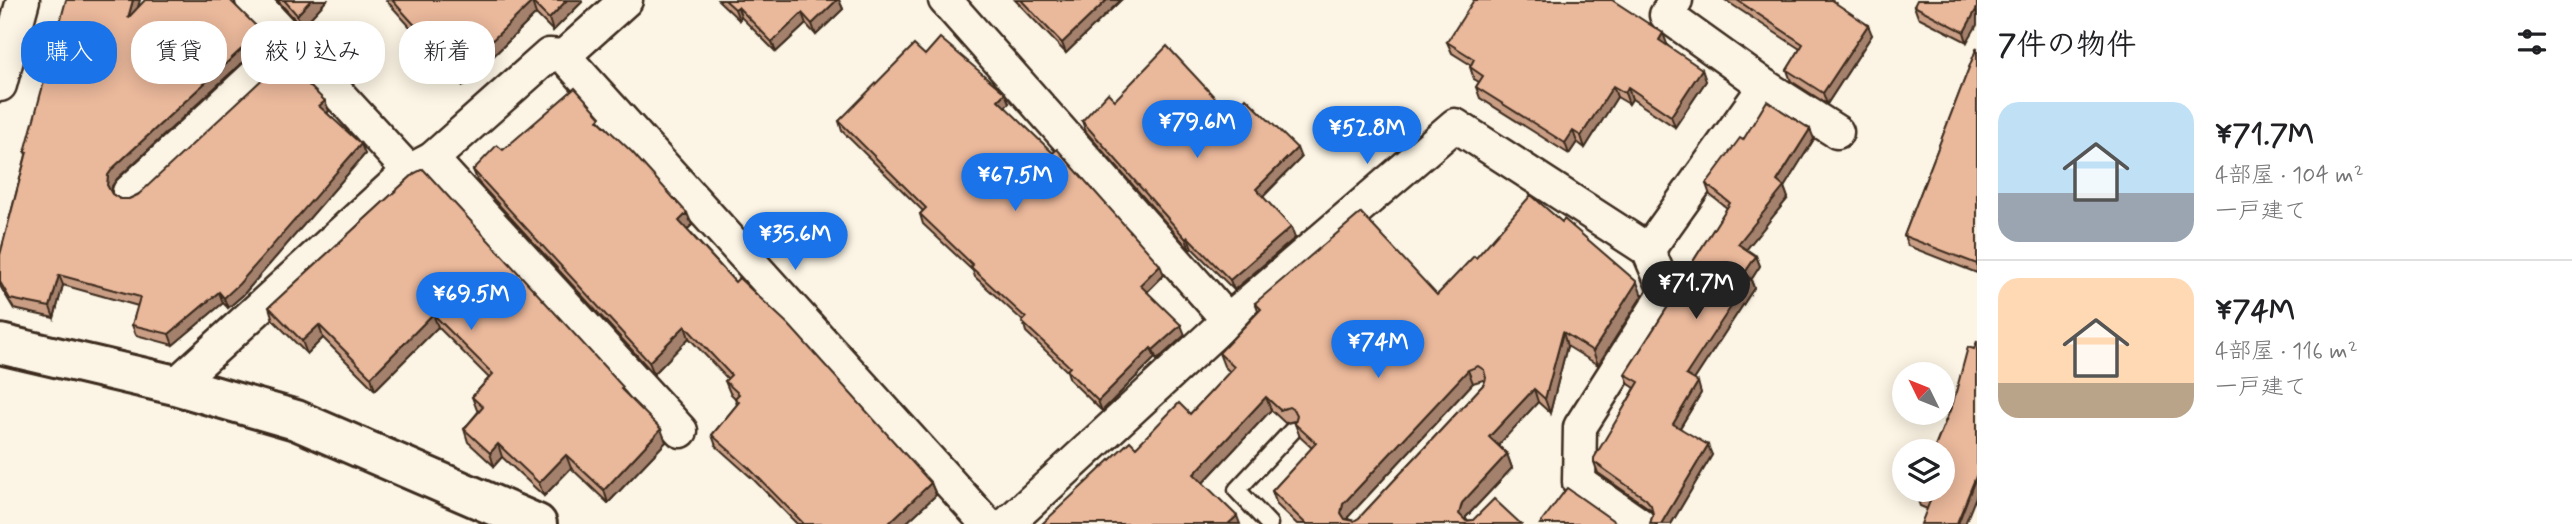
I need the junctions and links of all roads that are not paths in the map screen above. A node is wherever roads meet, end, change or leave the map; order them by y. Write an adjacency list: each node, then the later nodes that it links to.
1 (23, 0): 10 (street)
2 (252, 0): 6 (street)
3 (626, 0): 7 (street)
4 (945, 0): 16 (street)
5 (1676, 0): 11 (street)
6 (272, 21)
7 (564, 56): 13 (street); 22 (street)
8 (246, 84): 14 (street)
9 (335, 84): 13 (street)
10 (0, 85)
11 (1765, 86): 12 (street); 15 (street)
12 (1837, 132)
13 (421, 165): 18 (street); 19 (street)
14 (130, 192)
15 (1648, 250): 16 (street); 25 (street)
16 (1228, 320): 23 (street)
17 (0, 344): 18 (street)
18 (174, 385): 21 (street)
19 (681, 431)
20 (1292, 432): 24 (lane)
21 (537, 524)
22 (986, 524)
23 (1007, 524)
24 (1269, 524)
25 (1639, 524)

